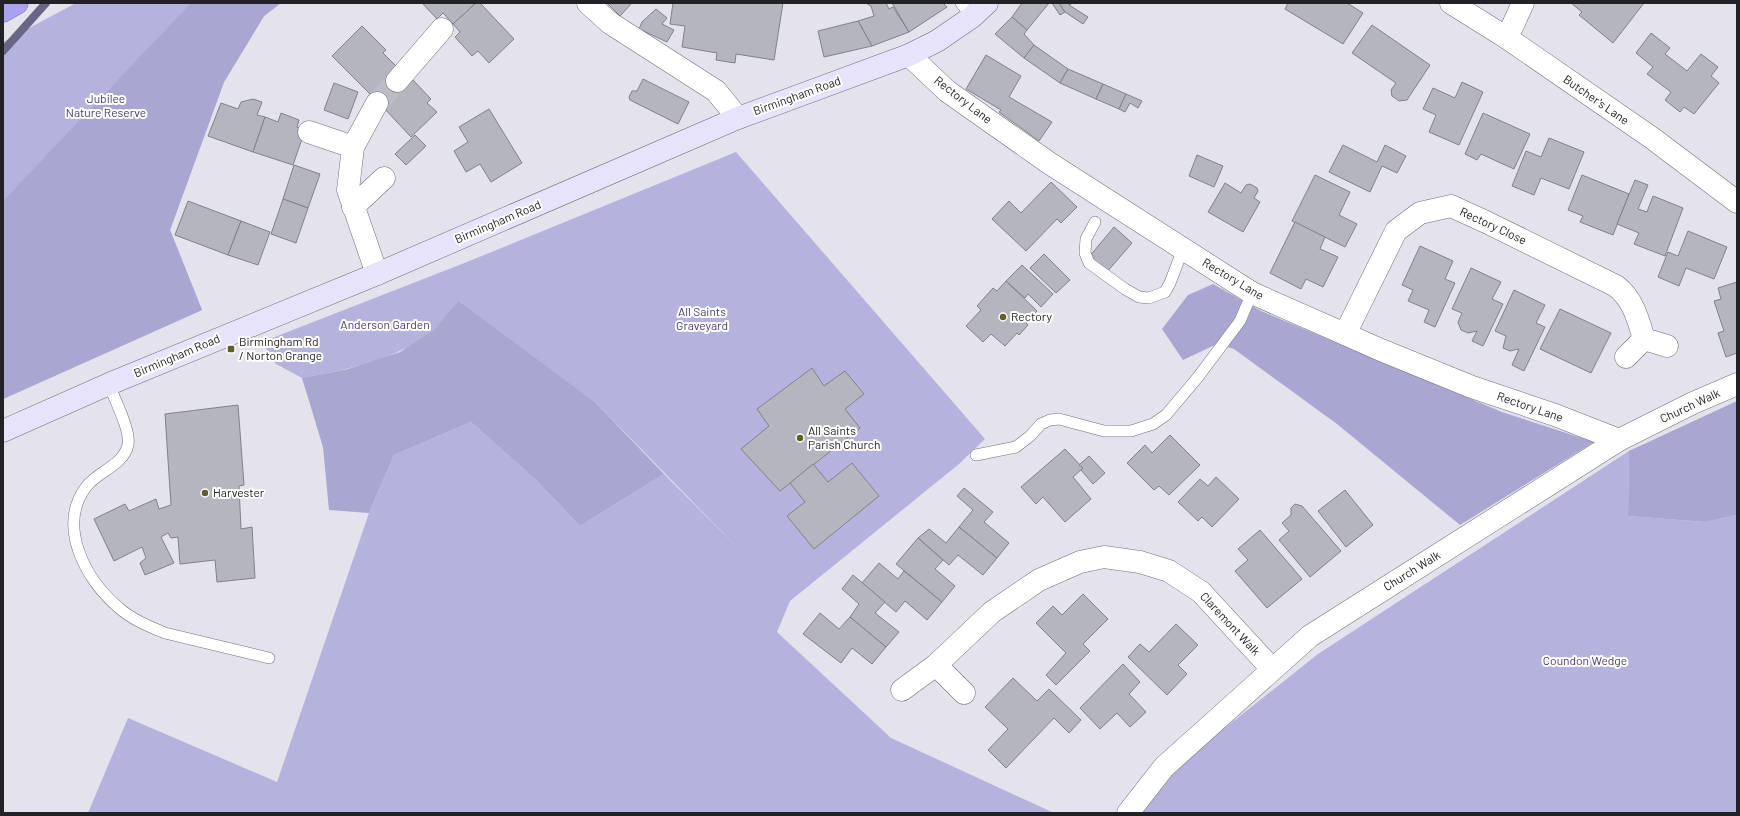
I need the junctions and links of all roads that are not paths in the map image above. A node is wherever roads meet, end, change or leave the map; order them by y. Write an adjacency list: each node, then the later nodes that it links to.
1 (17, 3): 6 (highway)
2 (588, 3): 12 (street)
3 (1451, 3): 8 (street, Butcher's Lane)
4 (1523, 3): 8 (street)
5 (973, 8): 9 (street, Birmingham Road)
6 (3, 11)
7 (442, 29): 10 (street)
8 (1507, 38): 16 (street, Butcher's Lane)
9 (909, 55): 12 (street, Birmingham Road); 19 (street, Rectory Lane)
10 (397, 81)
11 (377, 103): 14 (street)
12 (738, 118): 20 (street, Birmingham Road)
13 (309, 132): 14 (street)
14 (353, 147): 17 (street)
15 (384, 178): 17 (street)
16 (1737, 202)
17 (353, 207): 20 (street)
18 (1095, 222): 19 (lane)
19 (1184, 249): 21 (street, Rectory Lane)
20 (377, 274): 26 (street, Birmingham Road)
21 (1252, 293): 22 (street, Rectory Lane); 30 (lane)
22 (1345, 334): 23 (street, Rectory Close); 29 (street, Rectory Lane)
23 (1644, 339): 24 (street); 25 (street)
24 (1667, 346)
25 (1626, 357)
26 (109, 384): 28 (street, Birmingham Road); 31 (lane)
27 (1737, 384): 29 (street, Church Walk)
28 (3, 430)
29 (1619, 440): 33 (street, Church Walk)
30 (976, 455)
31 (269, 658)
32 (936, 665): 33 (street, Claremont Walk); 34 (street, Claremont Walk); 35 (street)
33 (1272, 669): 36 (street, Church Walk)
34 (902, 690)
35 (964, 693)
36 (1128, 813)

